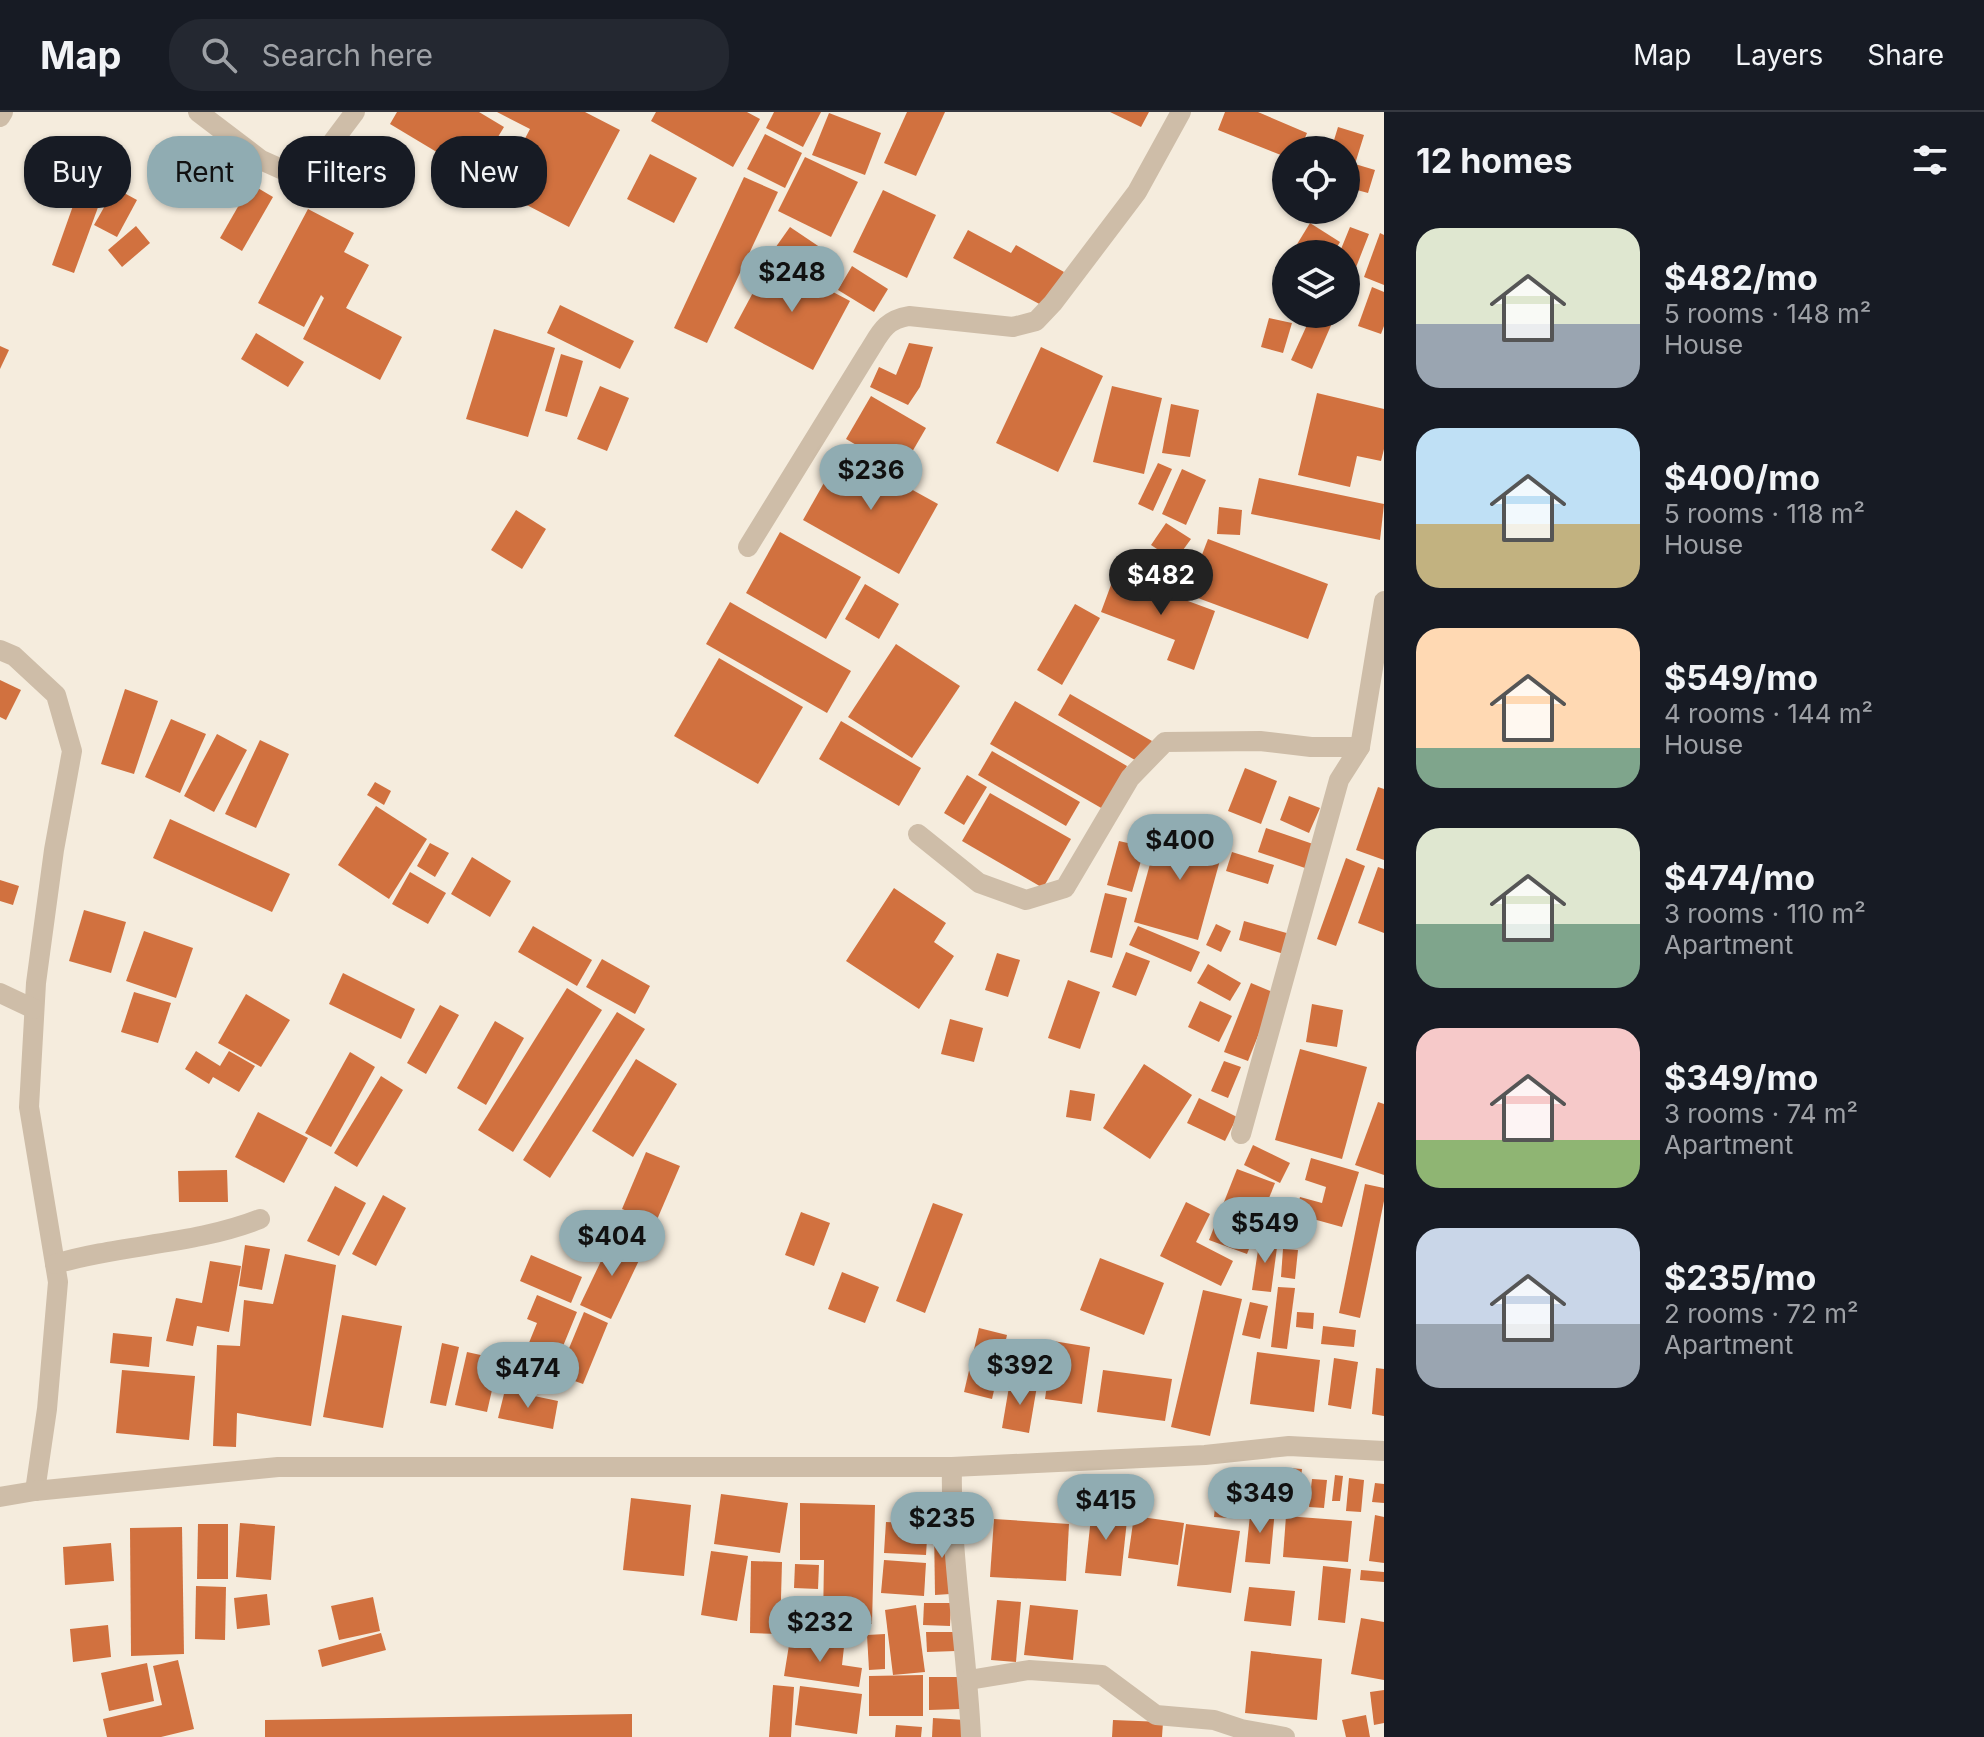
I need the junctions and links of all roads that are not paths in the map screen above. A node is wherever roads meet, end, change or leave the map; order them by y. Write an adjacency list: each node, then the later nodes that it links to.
1 (198, 112): 2 (street)
2 (355, 112)
3 (1181, 112): 4 (street)
4 (748, 547)
5 (1384, 601): 7 (street)
6 (0, 650): 10 (street)
7 (1360, 747): 8 (street); 11 (street)
8 (918, 834)
9 (0, 993): 10 (street)
10 (34, 1009): 13 (street)
11 (1241, 1134)
12 (260, 1219): 13 (street)
13 (55, 1264): 16 (street)
14 (1384, 1451): 15 (street)
15 (952, 1467): 16 (street); 18 (street)
16 (35, 1491): 17 (street)
17 (0, 1497)
18 (969, 1680): 19 (street); 20 (street)
19 (1214, 1728): 21 (street)
20 (971, 1737)
21 (1285, 1737)

